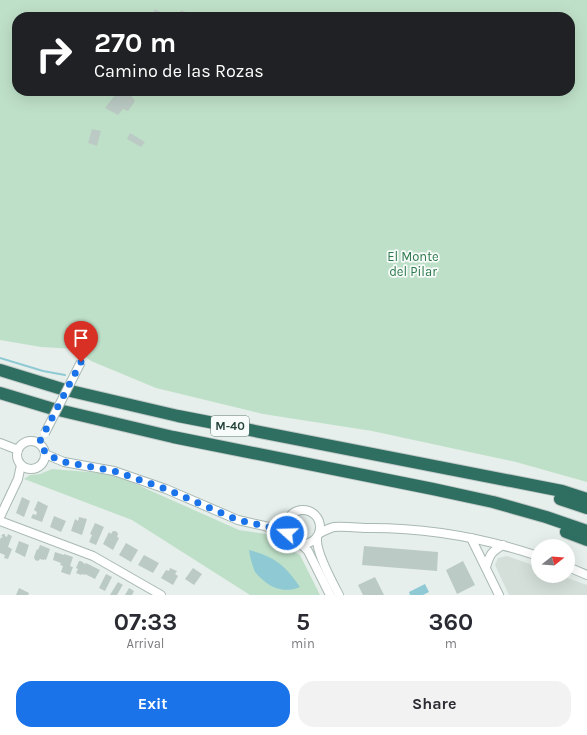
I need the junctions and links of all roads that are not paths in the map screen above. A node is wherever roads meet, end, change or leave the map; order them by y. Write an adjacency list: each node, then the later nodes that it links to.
1 (81, 362): 5 (street, bridge)
2 (0, 370): 12 (highway, M-40)
3 (0, 393): 14 (highway, M-40)
4 (0, 443): 6 (street)
5 (39, 443): 6 (street); 7 (street)
6 (18, 450): 10 (street)
7 (46, 454): 8 (street); 9 (street)
8 (64, 462): 9 (street); 21 (street)
9 (43, 463): 11 (street)
10 (21, 464): 11 (street); 13 (street)
11 (29, 469): 13 (street)
12 (462, 471): 15 (highway); 16 (highway, M-40)
13 (18, 479): 17 (street)
14 (446, 492): 23 (highway, M-40); 27 (highway)
15 (587, 499)
16 (587, 508)
17 (0, 517)
18 (288, 520): 20 (street); 21 (street); 24 (street)
19 (0, 521): 34 (street)
20 (319, 521): 22 (street); 25 (street)
21 (265, 525): 24 (street)
22 (334, 528): 25 (street); 26 (street)
23 (587, 531)
24 (287, 533): 28 (street)
25 (318, 536): 28 (street); 36 (street)
26 (472, 538): 29 (street); 31 (street)
27 (587, 541)
28 (302, 545): 35 (street)
29 (503, 545): 30 (street); 31 (street)
30 (531, 554)
31 (486, 567): 37 (street)
32 (575, 570): 33 (street)
33 (587, 575)
34 (161, 595)
35 (330, 595)
36 (339, 595)
37 (499, 595)

